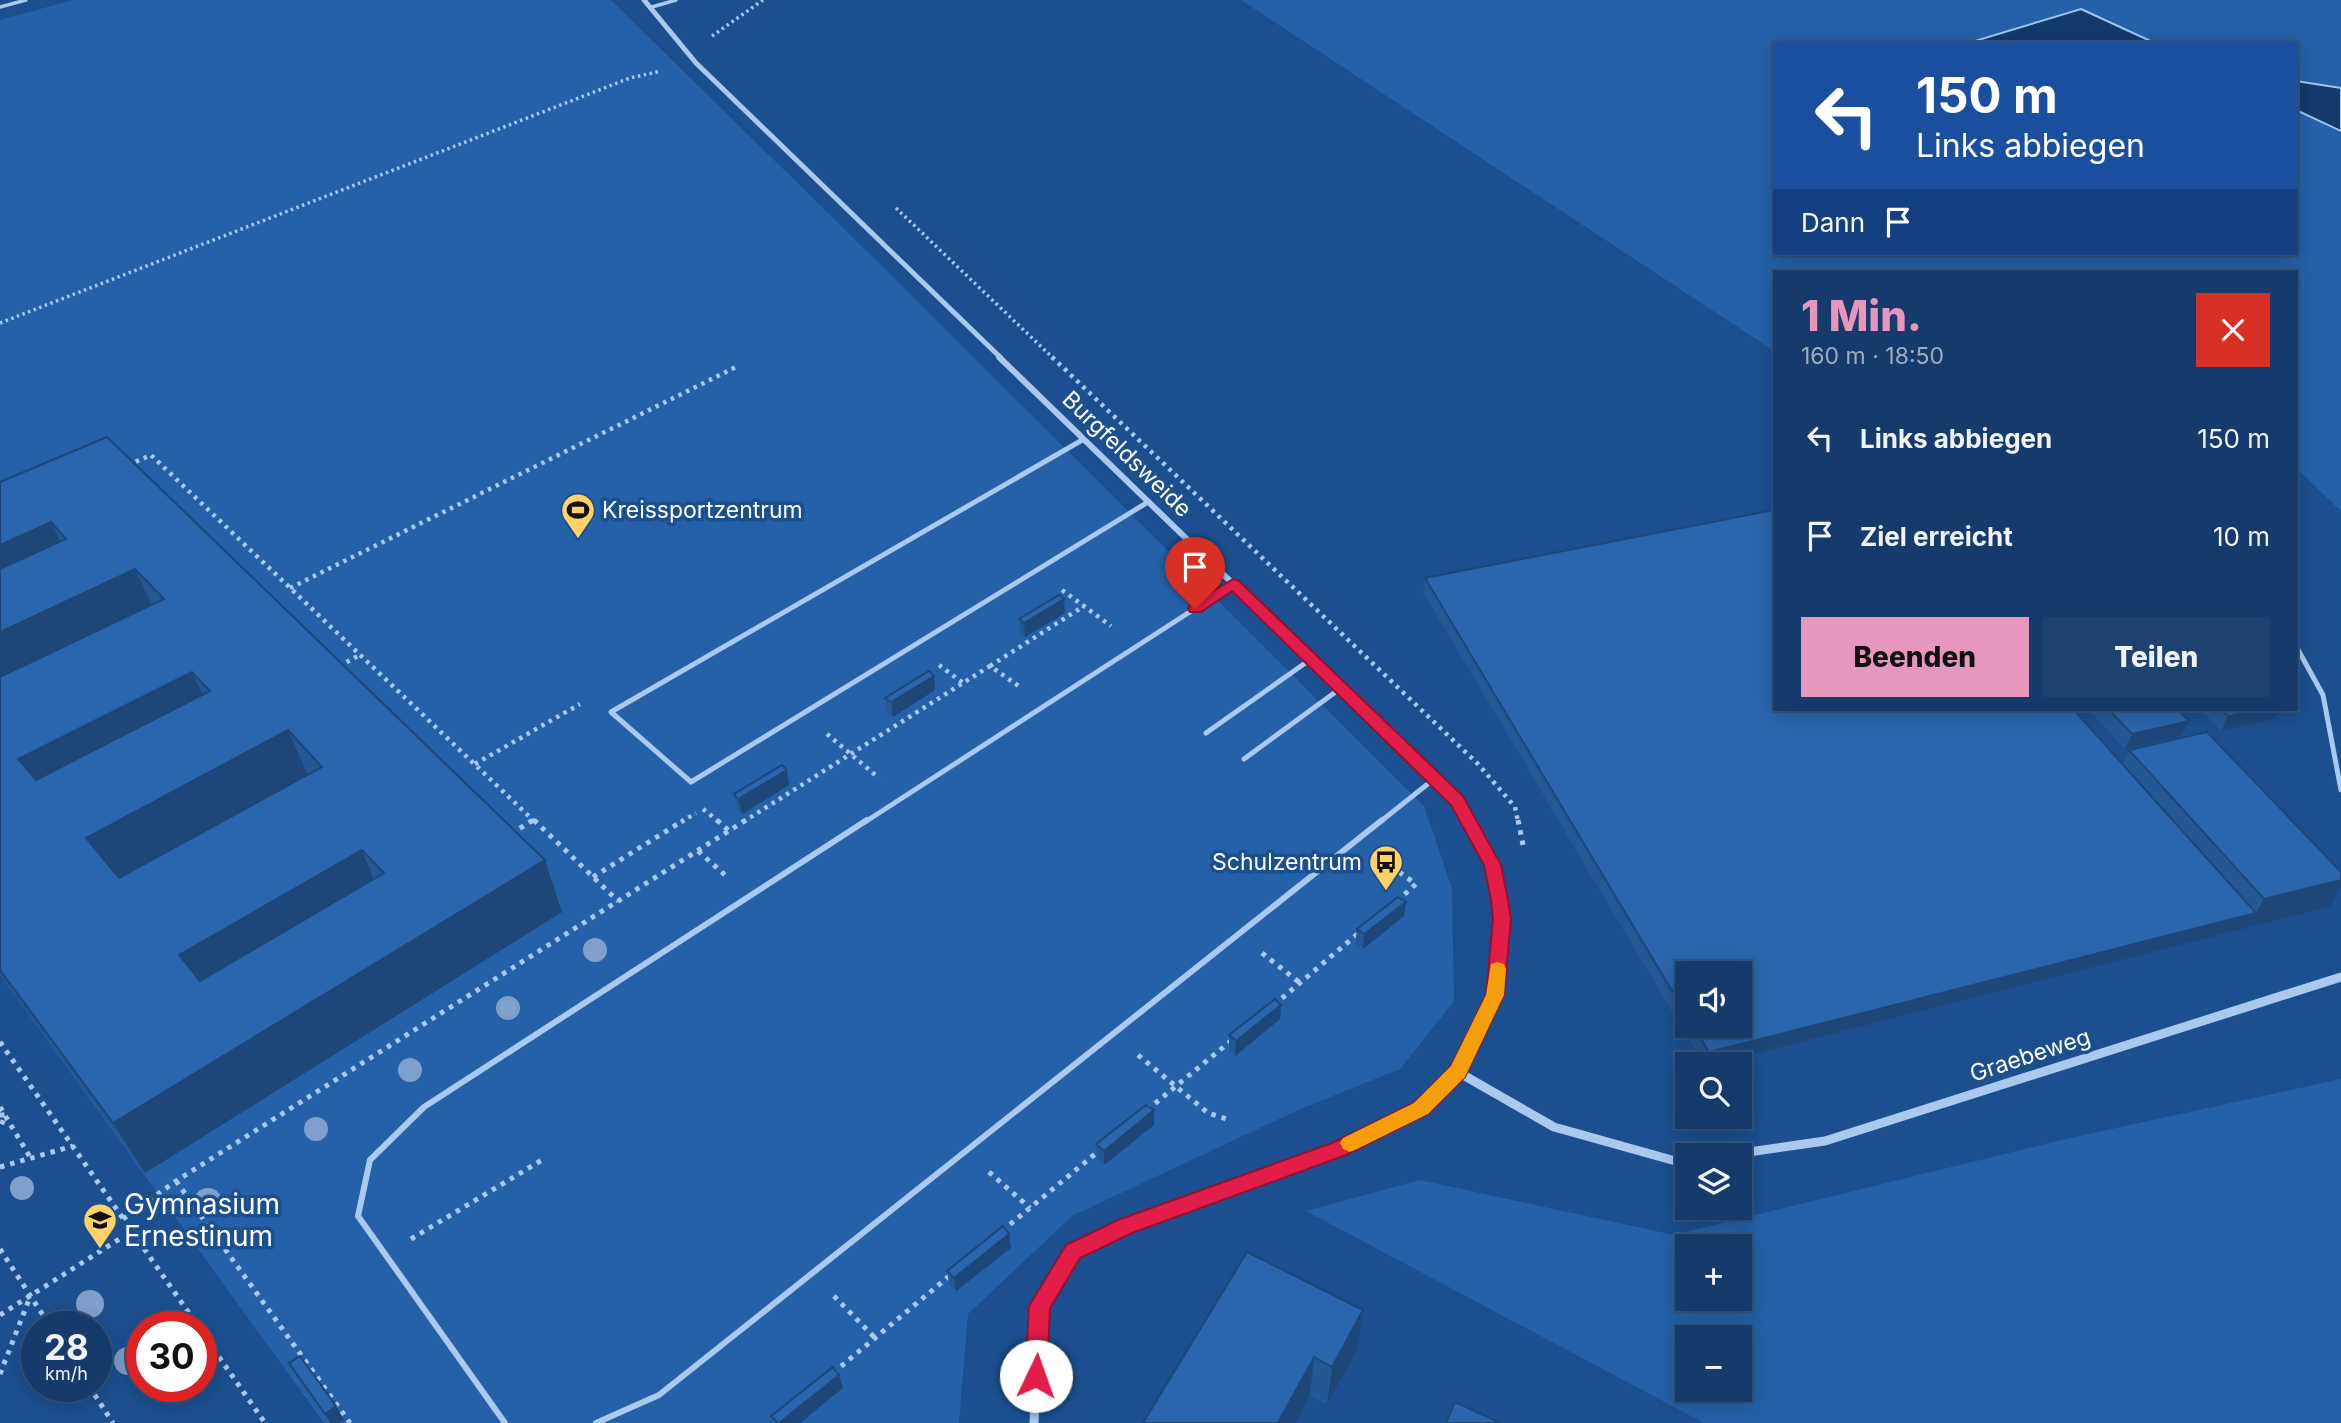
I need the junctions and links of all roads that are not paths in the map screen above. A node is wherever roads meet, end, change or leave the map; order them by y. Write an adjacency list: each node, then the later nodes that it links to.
1 (26, 0): 4 (lane)
2 (643, 0): 5 (street, Burgfeldsweide)
3 (676, 0): 5 (lane)
4 (0, 7)
5 (652, 7): 6 (street, Burgfeldsweide)
6 (1084, 439): 7 (street, Burgfeldsweide); 7 (lane)
7 (1148, 502): 8 (street, Burgfeldsweide)
8 (1233, 584): 10 (street, Burgfeldsweide); 20 (lane)
9 (2298, 650): 15 (lane)
10 (1311, 659): 11 (street, Burgfeldsweide); 12 (lane)
11 (1341, 688): 13 (lane); 14 (street, Burgfeldsweide)
12 (1206, 733)
13 (1244, 759)
14 (1434, 779): 17 (street, Burgfeldsweide); 21 (lane)
15 (2341, 790)
16 (2341, 977): 18 (street, Graebeweg)
17 (1458, 1072): 19 (street); 22 (street, Burgfeldsweide)
18 (1752, 1152)
19 (1675, 1161)
20 (505, 1423)
21 (596, 1423)
22 (1034, 1423)

